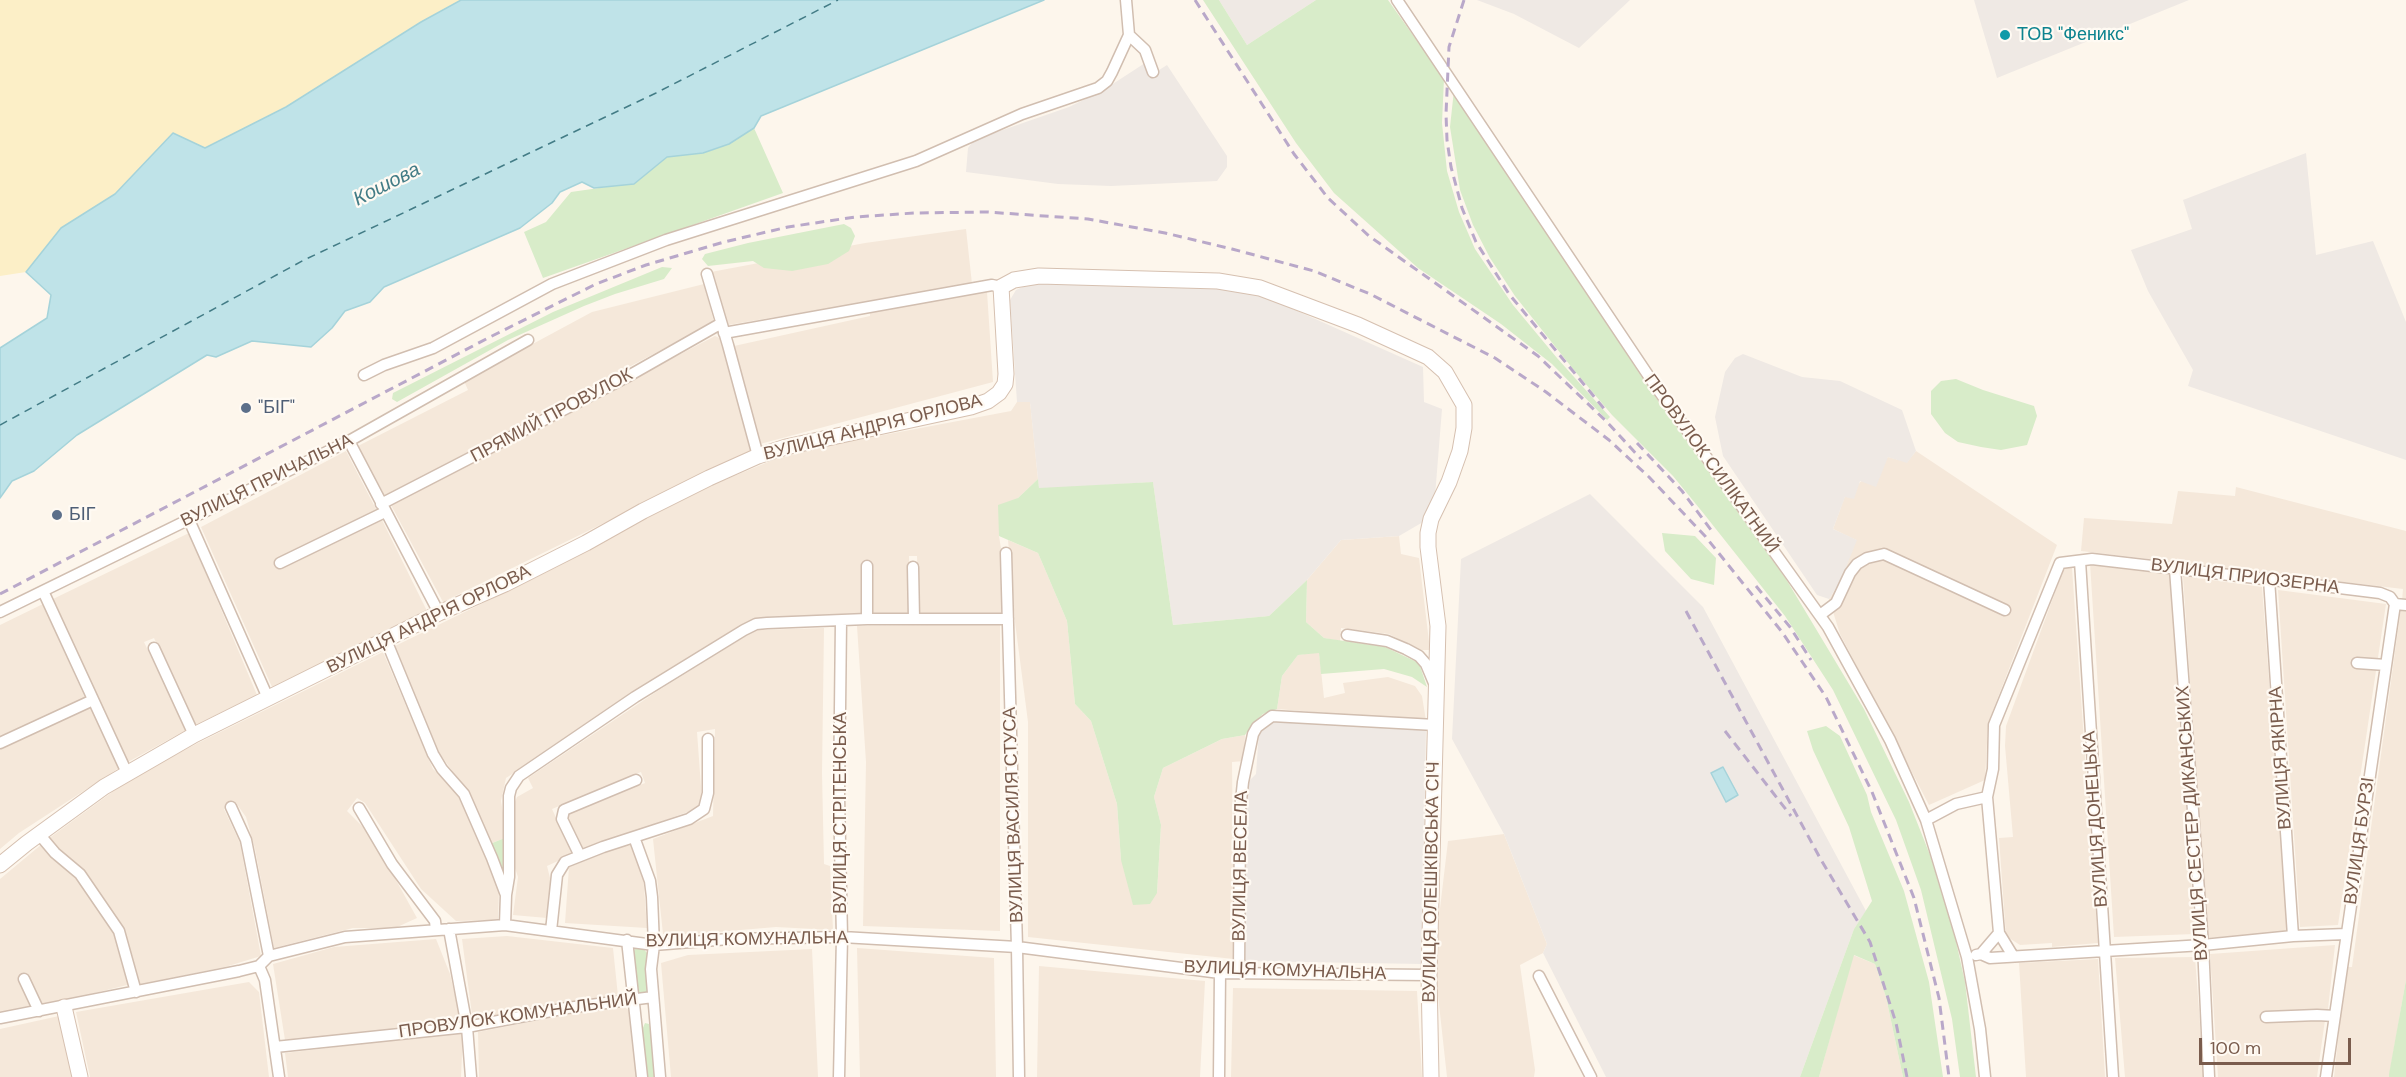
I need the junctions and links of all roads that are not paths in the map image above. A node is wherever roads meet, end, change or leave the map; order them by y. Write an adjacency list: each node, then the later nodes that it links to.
1 (1126, 0): 3 (street)
2 (1397, 0): 26 (street, ПРОВУЛОК СИЛІКАТНИЙ)
3 (1129, 35): 4 (street); 9 (street)
4 (1154, 72)
5 (707, 274): 7 (street)
6 (1001, 287): 7 (street, ПРЯМИЙ ПРОВУЛОК); 11 (street, ВУЛИЦЯ АНДРІЯ ОРЛОВА); 36 (street)
7 (722, 328): 11 (street); 12 (street, ПРЯМИЙ ПРОВУЛОК)
8 (528, 340): 10 (street, ВУЛИЦЯ ПРИЧАЛЬНА)
9 (364, 375)
10 (349, 441): 12 (street); 13 (street, ВУЛИЦЯ ПРИЧАЛЬНА)
11 (758, 456): 25 (street, ВУЛИЦЯ АНДРІЯ ОРЛОВА)
12 (383, 508): 16 (street, ПРЯМИЙ ПРОВУЛОК); 25 (street)
13 (189, 520): 21 (street, ВУЛИЦЯ ПРИЧАЛЬНА); 37 (street)
14 (1006, 553): 29 (street, ВУЛИЦЯ ВАСИЛЯ СТУСА)
15 (2080, 561): 19 (street, ВУЛИЦЯ ПРИОЗЕРНА); 45 (street); 66 (street, ВУЛИЦЯ ДОНЕЦЬКА)
16 (279, 562)
17 (867, 566): 27 (street)
18 (913, 567): 28 (street)
19 (2175, 569): 20 (street, ВУЛИЦЯ ПРИОЗЕРНА); 64 (street, ВУЛИЦЯ СЕСТЕР ДИКАНСЬКИХ)
20 (2269, 579): 22 (street, ВУЛИЦЯ ПРИОЗЕРНА); 60 (street, ВУЛИЦЯ ЯКІРНА)
21 (44, 591): 24 (street, ВУЛИЦЯ ПРИЧАЛЬНА); 38 (street)
22 (2401, 604): 35 (street, ВУЛИЦЯ БУРЗІ)
23 (2006, 610): 26 (street)
24 (0, 612)
25 (439, 613): 32 (street, ВУЛИЦЯ АНДРІЯ ОРЛОВА)
26 (1820, 615): 48 (street, ПРОВУЛОК СИЛІКАТНИЙ)
27 (867, 619): 28 (street); 30 (street)
28 (915, 619): 29 (street)
29 (1008, 619): 65 (street, ВУЛИЦЯ ВАСИЛЯ СТУСА)
30 (841, 621): 53 (street); 61 (street, ВУЛИЦЯ СТРІТЕНСЬКА)
31 (1347, 635): 36 (street)
32 (386, 640): 37 (street, ВУЛИЦЯ АНДРІЯ ОРЛОВА); 53 (street)
33 (154, 648): 40 (street)
34 (2357, 663): 35 (street)
35 (2386, 665): 59 (street, ВУЛИЦЯ БУРЗІ)
36 (1436, 686): 39 (street, ВУЛИЦЯ ОЛЕШКІВСЬКА СІЧ)
37 (268, 698): 40 (street, ВУЛИЦЯ АНДРІЯ ОРЛОВА)
38 (93, 700): 42 (street); 43 (street)
39 (1435, 725): 73 (street, ВУЛИЦЯ ВЕСЕЛА); 74 (street, ВУЛИЦЯ ОЛЕШКІВСЬКА СІЧ)
40 (194, 735): 43 (street, ВУЛИЦЯ АНДРІЯ ОРЛОВА)
41 (708, 739): 50 (street)
42 (0, 743)
43 (127, 773): 49 (street, ВУЛИЦЯ АНДРІЯ ОРЛОВА)
44 (636, 780): 51 (street)
45 (1987, 797): 48 (street); 58 (street)
46 (231, 807): 68 (street)
47 (359, 808): 56 (street)
48 (1926, 820): 70 (street, ПРОВУЛОК СИЛІКАТНИЙ)
49 (39, 834): 52 (street, ВУЛИЦЯ АНДРІЯ ОРЛОВА); 77 (street)
50 (634, 837): 51 (street); 63 (street)
51 (580, 856): 57 (street)
52 (0, 865)
53 (506, 895): 54 (street)
54 (505, 925): 55 (street, ВУЛИЦЯ КОМУНАЛЬНА); 57 (street, ВУЛИЦЯ КОМУНАЛЬНА)
55 (449, 929): 56 (street, ВУЛИЦЯ КОМУНАЛЬНА); 85 (street)
56 (436, 930): 68 (street, ВУЛИЦЯ КОМУНАЛЬНА)
57 (551, 931): 62 (street, ВУЛИЦЯ КОМУНАЛЬНА)
58 (1999, 933): 67 (street); 69 (street)
59 (2346, 934): 60 (street); 82 (street, ВУЛИЦЯ БУРЗІ)
60 (2293, 936): 64 (street)
61 (842, 937): 63 (street, ВУЛИЦЯ КОМУНАЛЬНА); 65 (street, ВУЛИЦЯ КОМУНАЛЬНА); 92 (street, ВУЛИЦЯ СТРІТЕНСЬКА)
62 (627, 940): 63 (street, ВУЛИЦЯ КОМУНАЛЬНА); 79 (street)
63 (654, 945): 78 (street)
64 (2203, 945): 66 (street); 99 (street, ВУЛИЦЯ СЕСТЕР ДИКАНСЬКИХ)
65 (1017, 947): 72 (street, ВУЛИЦЯ КОМУНАЛЬНА); 93 (street, ВУЛИЦЯ ВАСИЛЯ СТУСА)
66 (2104, 952): 69 (street); 98 (street, ВУЛИЦЯ ДОНЕЦЬКА)
67 (1981, 954): 69 (street); 70 (street)
68 (269, 956): 71 (street)
69 (2013, 956)
70 (1967, 957): 97 (street, ПРОВУЛОК СИЛІКАТНИЙ)
71 (259, 966): 77 (street); 86 (street)
72 (1220, 973): 73 (street, ВУЛИЦЯ КОМУНАЛЬНА); 94 (street)
73 (1239, 973): 74 (street, ВУЛИЦЯ КОМУНАЛЬНА)
74 (1429, 975): 95 (street, ВУЛИЦЯ ОЛЕШКІВСЬКА СІЧ)
75 (1539, 976): 96 (street)
76 (24, 979): 81 (street)
77 (136, 992): 80 (street)
78 (653, 997): 79 (street, ПРОВУЛОК КОМУНАЛЬНИЙ); 91 (street)
79 (634, 998): 85 (street, ПРОВУЛОК КОМУНАЛЬНИЙ); 90 (street)
80 (64, 1006): 81 (street); 87 (street)
81 (39, 1011): 84 (street)
82 (2335, 1016): 83 (street); 100 (street, ВУЛИЦЯ БУРЗІ)
83 (2266, 1017)
84 (0, 1018)
85 (467, 1027): 86 (street, ПРОВУЛОК КОМУНАЛЬНИЙ); 89 (street)
86 (275, 1047): 88 (street)
87 (81, 1077)
88 (279, 1077)
89 (471, 1077)
90 (642, 1077)
91 (660, 1077)
92 (839, 1077)
93 (1019, 1077)
94 (1219, 1077)
95 (1431, 1077)
96 (1591, 1077)
97 (1985, 1077)
98 (2113, 1077)
99 (2210, 1077)
100 (2326, 1077)

